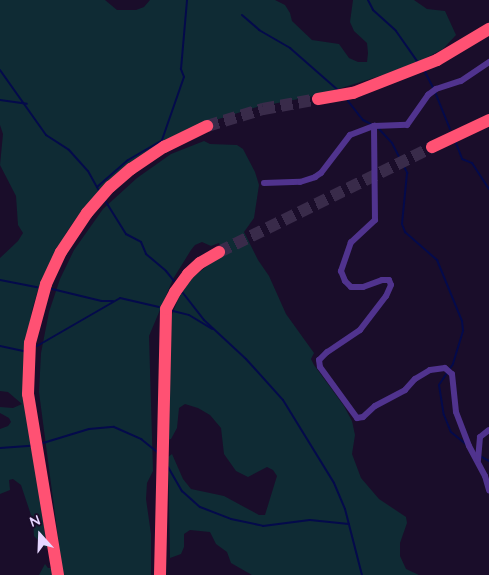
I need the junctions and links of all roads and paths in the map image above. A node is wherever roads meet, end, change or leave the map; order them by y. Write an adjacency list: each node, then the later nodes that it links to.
1 (489, 30): 3 (highway)
2 (489, 62): 6 (street)
3 (318, 100)
4 (489, 120): 7 (highway)
5 (207, 126): 13 (highway)
6 (374, 126): 8 (street); 11 (street)
7 (432, 147)
8 (264, 183)
9 (219, 252): 14 (highway)
10 (489, 430): 11 (street)
11 (478, 460): 12 (street)
12 (489, 490)
13 (58, 575)
14 (160, 575)

